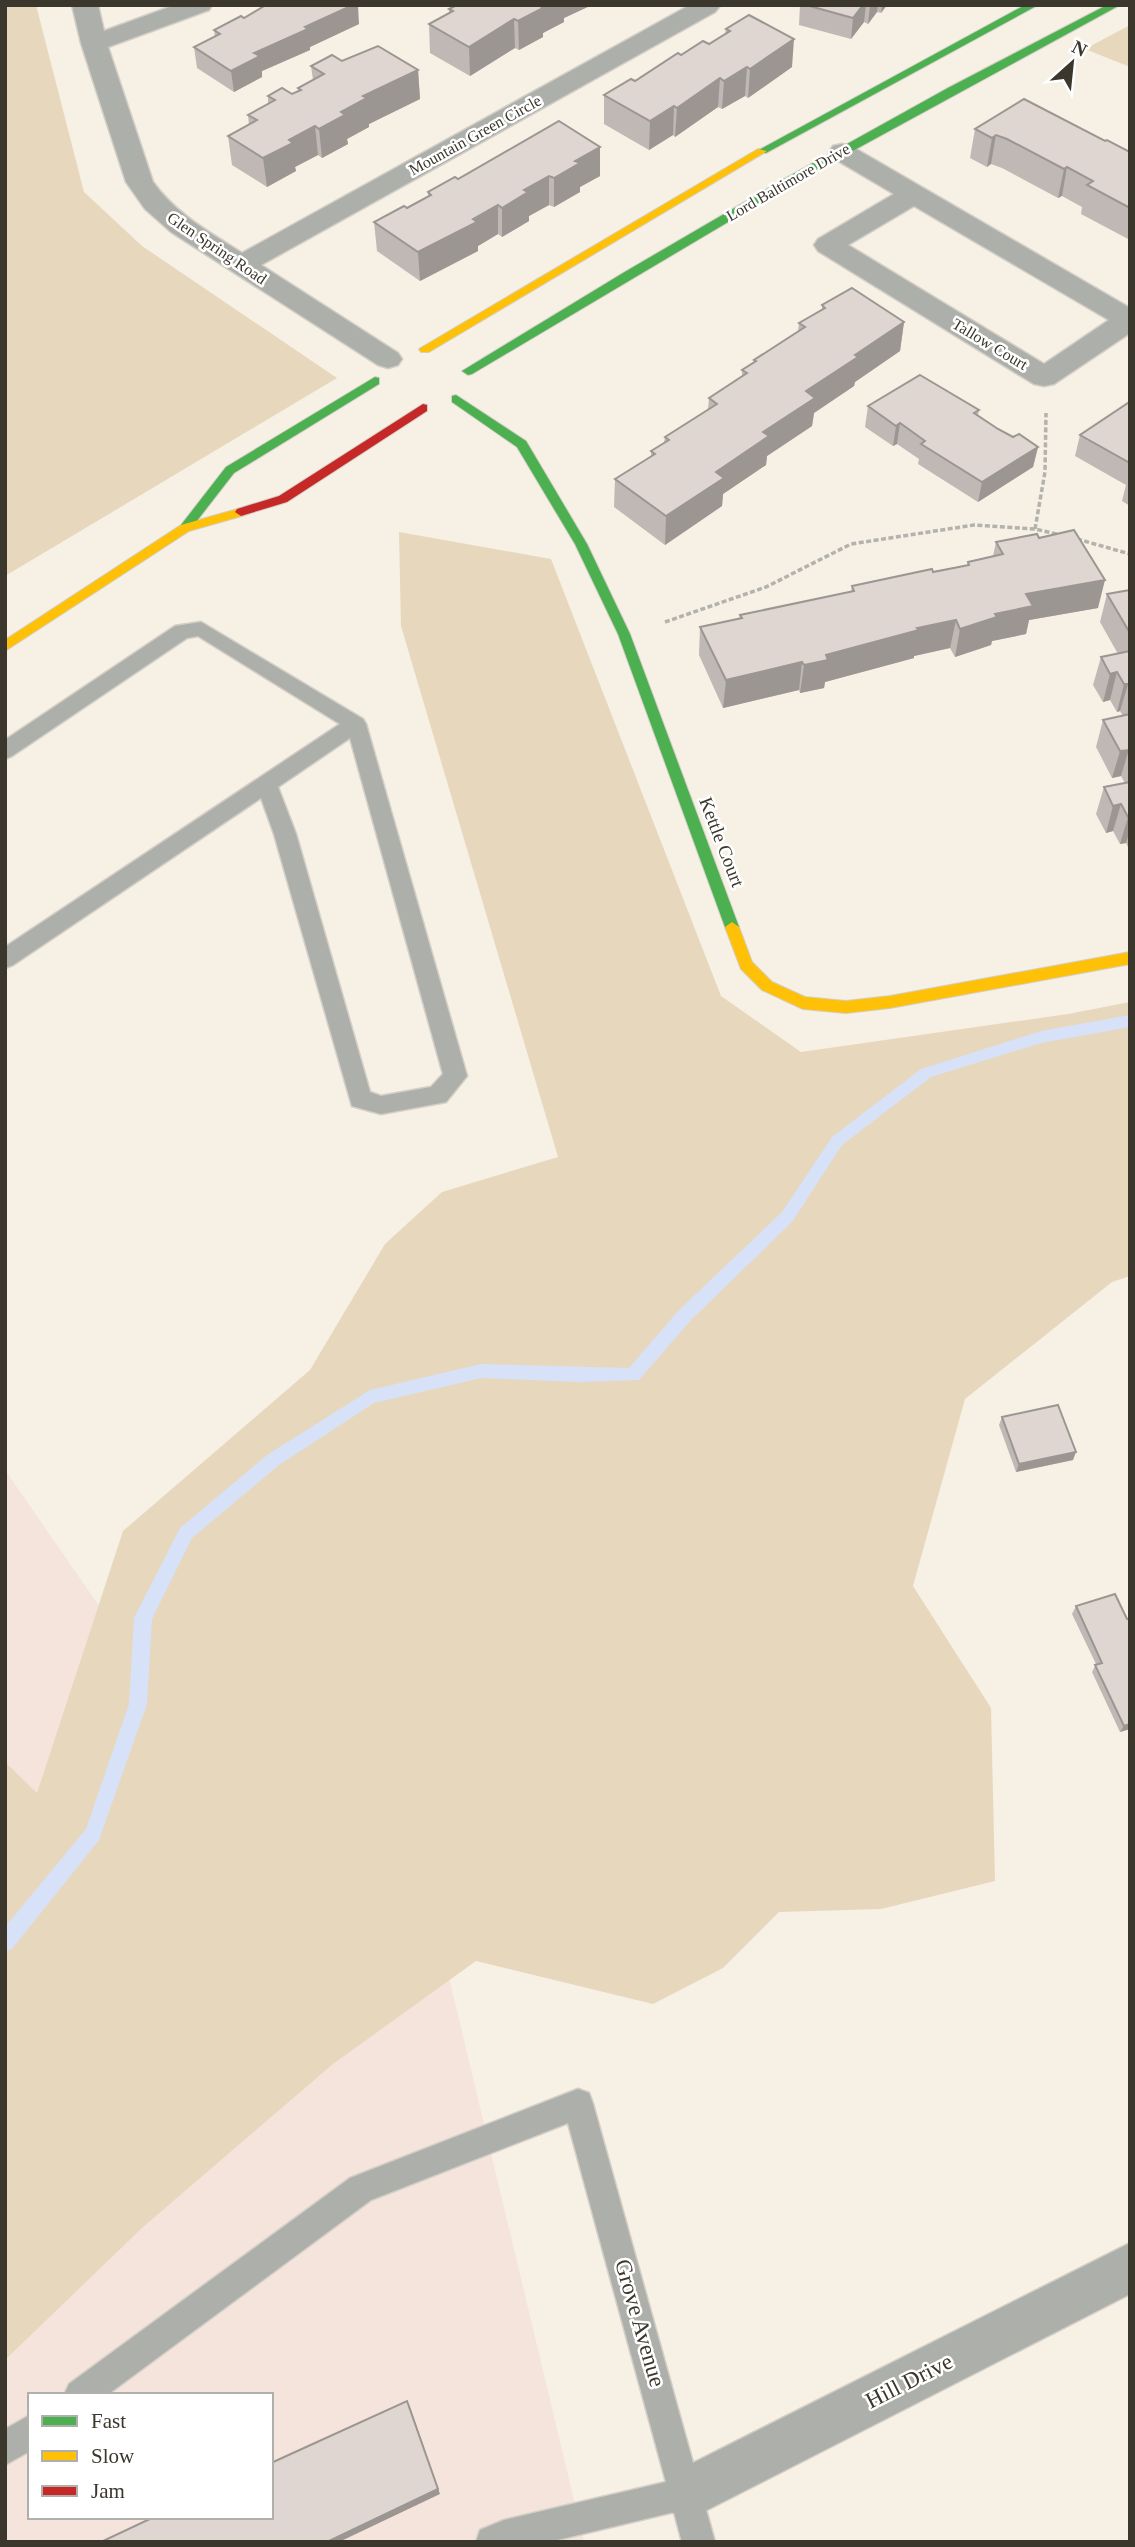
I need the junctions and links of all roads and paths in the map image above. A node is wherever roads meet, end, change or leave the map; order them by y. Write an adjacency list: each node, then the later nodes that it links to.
1 (85, 5): 6 (street, Glen Spring Road)
2 (200, 5): 6 (street)
3 (702, 5): 9 (street, Mountain Green Circle)
4 (1033, 5): 10 (main road, Lord Baltimore Drive)
5 (1115, 5): 7 (main road, Lord Baltimore Drive)
6 (94, 43): 9 (street, Glen Spring Road)
7 (842, 152): 8 (street, Tallow Court); 11 (main road, Lord Baltimore Drive)
8 (914, 194): 12 (street, Tallow Court); 12 (street, Tallow Court)
9 (241, 265): 10 (street, Glen Spring Road)
10 (400, 358): 11 (main road); 13 (main road); 14 (main road, Lord Baltimore Drive)
11 (468, 371): 13 (main road)
12 (1044, 377): 15 (path)
13 (440, 405): 14 (main road, Lord Baltimore Drive); 17 (main road, Kettle Court)
14 (185, 528): 18 (main road, Lord Baltimore Drive)
15 (1035, 529): 16 (path); 17 (path)
16 (1130, 554)
17 (624, 634): 22 (main road, Kettle Court)
18 (5, 646)
19 (356, 724): 20 (lane); 21 (lane); 21 (lane)
20 (5, 751)
21 (266, 784): 23 (lane)
22 (1130, 958)
23 (5, 959)
24 (1130, 2267): 28 (street, Hill Drive)
25 (83, 2393): 28 (lane, Grove Avenue)
26 (28, 2432): 27 (lane)
27 (5, 2449)
28 (687, 2493): 29 (lane); 30 (lane, Grove Avenue)
29 (492, 2542)
30 (699, 2542)

